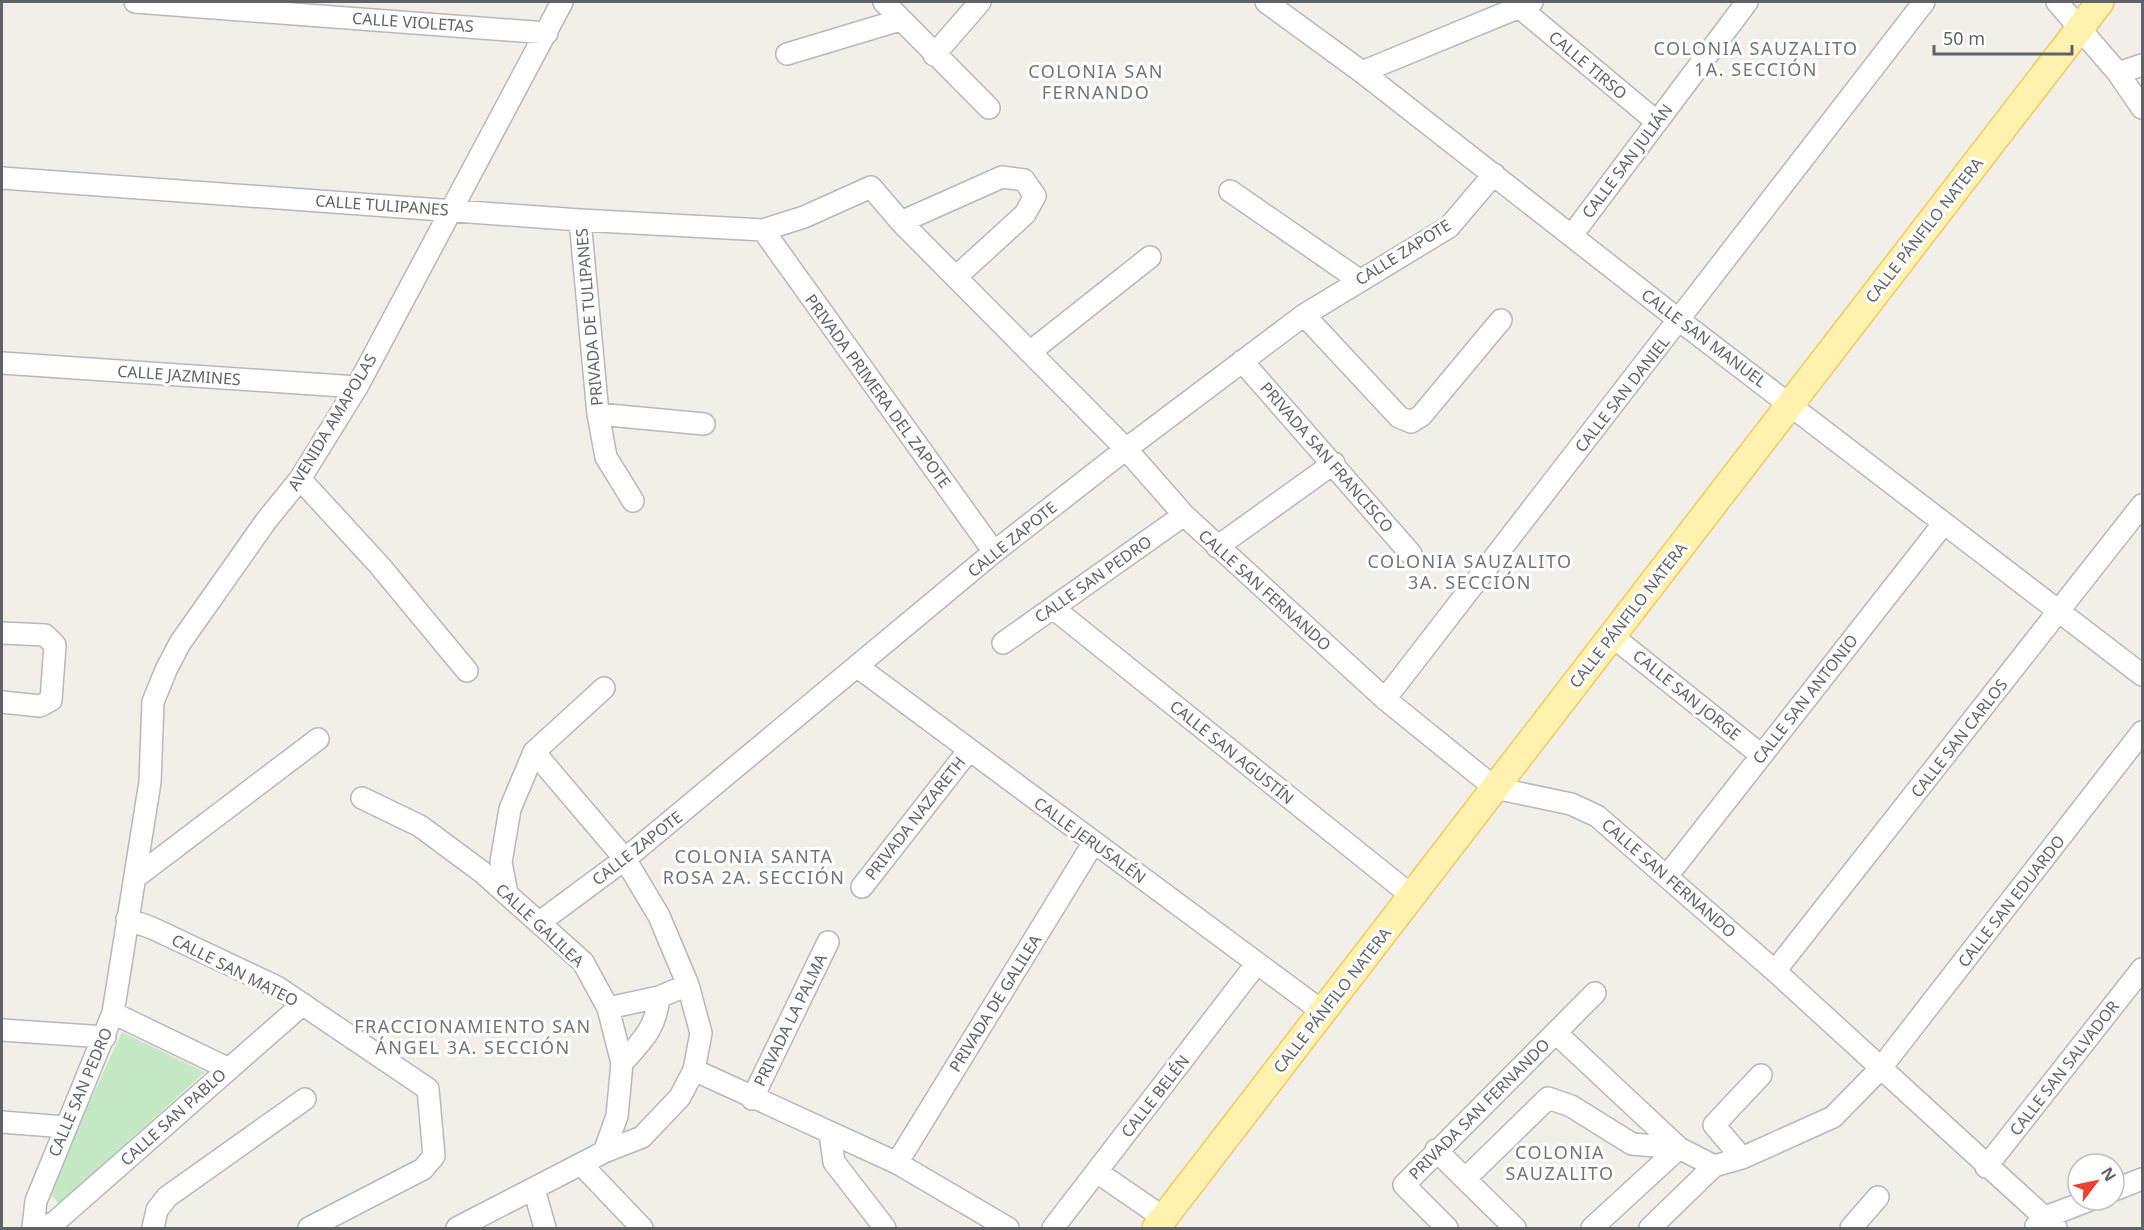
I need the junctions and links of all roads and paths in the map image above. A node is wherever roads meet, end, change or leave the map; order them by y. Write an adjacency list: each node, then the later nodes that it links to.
1 (135, 2): 13 (street, CALLE VIOLETAS)
2 (562, 2): 13 (street, AVENIDA AMAPOLAS)
3 (884, 2): 11 (street)
4 (980, 2): 15 (street)
5 (1266, 2): 17 (street, CALLE SAN MANUEL)
6 (1747, 2): 21 (street, CALLE SAN JULIÁN)
7 (1924, 2): 34 (street, CALLE SAN DANIEL)
8 (2057, 2): 12 (street)
9 (2100, 2): 12 (main road, CALLE PÁNFILO NATERA)
10 (1526, 4): 17 (street); 21 (street, CALLE TIRSO)
11 (900, 20): 14 (street); 15 (street)
12 (2079, 29): 18 (street); 40 (main road, CALLE PÁNFILO NATERA)
13 (547, 33): 25 (street, AVENIDA AMAPOLAS)
14 (787, 54)
15 (934, 55): 19 (street)
16 (2142, 65): 18 (street)
17 (1362, 72): 22 (street, CALLE SAN MANUEL)
18 (2118, 73): 20 (street)
19 (989, 108)
20 (2142, 108)
21 (1657, 122): 29 (street, CALLE SAN JULIÁN)
22 (1494, 174): 29 (street, CALLE SAN MANUEL); 32 (street, CALLE ZAPOTE)
23 (2, 178): 25 (street, CALLE TULIPANES)
24 (1230, 191): 32 (street)
25 (449, 209): 26 (street, CALLE TULIPANES); 39 (street, AVENIDA AMAPOLAS)
26 (580, 220): 28 (street, CALLE TULIPANES); 41 (street, PRIVADA DE TULIPANES)
27 (901, 222): 28 (street, CALLE SAN FERNANDO); 31 (street, CALLE SAN FERNANDO); 31 (street)
28 (763, 230): 51 (street, PRIVADA PRIMERA DEL ZAPOTE)
29 (1572, 235): 34 (street, CALLE SAN MANUEL)
30 (1150, 257): 36 (street)
31 (956, 277): 36 (street, CALLE SAN FERNANDO)
32 (1359, 280): 33 (street, CALLE ZAPOTE)
33 (1304, 315): 35 (street); 37 (street, CALLE ZAPOTE)
34 (1679, 320): 40 (street, CALLE SAN MANUEL); 62 (street, CALLE SAN DANIEL)
35 (1501, 321)
36 (1030, 352): 43 (street, CALLE SAN FERNANDO)
37 (1242, 361): 43 (street, CALLE ZAPOTE); 44 (street, PRIVADA SAN FRANCISCO)
38 (2, 363): 39 (street, CALLE JAZMINES)
39 (357, 387): 45 (street, AVENIDA AMAPOLAS)
40 (1791, 404): 49 (street, CALLE SAN MANUEL); 56 (main road, CALLE PÁNFILO NATERA)
41 (598, 414): 42 (street, PRIVADA DE TULIPANES); 46 (street, PRIVADA DE TULIPANES)
42 (704, 424)
43 (1126, 449): 48 (street, CALLE SAN FERNANDO); 51 (street, CALLE ZAPOTE)
44 (1334, 463): 50 (street); 52 (street, PRIVADA SAN FRANCISCO)
45 (300, 479): 59 (street); 74 (street, AVENIDA AMAPOLAS)
46 (633, 501)
47 (2142, 506): 54 (street, CALLE SAN CARLOS)
48 (1184, 515): 50 (street, CALLE SAN FERNANDO); 53 (street, CALLE SAN PEDRO)
49 (1944, 523): 54 (street, CALLE SAN MANUEL); 68 (street, CALLE SAN ANTONIO)
50 (1216, 547): 62 (street, CALLE SAN FERNANDO)
51 (994, 552): 58 (street, CALLE ZAPOTE)
52 (1411, 554)
53 (1053, 608): 57 (street, CALLE SAN PEDRO); 77 (street, CALLE SAN AGUSTÍN)
54 (2059, 611): 60 (street, CALLE SAN MANUEL); 83 (street, CALLE SAN CARLOS)
55 (2, 633): 63 (street)
56 (1612, 636): 68 (street, CALLE SAN JORGE); 69 (main road, CALLE PÁNFILO NATERA)
57 (1003, 643)
58 (858, 667): 66 (street, CALLE JERUSALÉN); 72 (street, CALLE ZAPOTE)
59 (467, 671)
60 (2142, 675)
61 (604, 688): 67 (street)
62 (1385, 699): 69 (street, CALLE SAN FERNANDO)
63 (2, 702)
64 (2142, 732): 96 (street, CALLE SAN EDUARDO)
65 (318, 739): 74 (street)
66 (969, 750): 71 (street, CALLE JERUSALÉN); 75 (street, PRIVADA NAZARETH)
67 (534, 752): 72 (street); 76 (street)
68 (1761, 754): 73 (street, CALLE SAN ANTONIO)
69 (1495, 788): 73 (street, CALLE SAN FERNANDO); 77 (main road, CALLE PÁNFILO NATERA)
70 (362, 798): 76 (street, CALLE GALILEA)
71 (1094, 842): 81 (street, CALLE JERUSALÉN); 108 (street, PRIVADA DE GALILEA)
72 (625, 859): 79 (street, CALLE ZAPOTE); 84 (street)
73 (1667, 876): 83 (street, CALLE SAN FERNANDO)
74 (136, 877): 78 (street, AVENIDA AMAPOLAS)
75 (862, 887)
76 (507, 894): 79 (street, CALLE GALILEA)
77 (1412, 896): 90 (main road, CALLE PÁNFILO NATERA)
78 (128, 919): 87 (street, CALLE SAN MATEO); 89 (street, CALLE SAN PEDRO)
79 (540, 922): 88 (street, CALLE GALILEA)
80 (828, 942): 100 (street, PRIVADA LA PALMA)
81 (1257, 963): 90 (street, CALLE JERUSALÉN); 112 (street, CALLE BELÉN)
82 (2142, 969): 111 (street, CALLE SAN SALVADOR)
83 (1775, 971): 96 (street, CALLE SAN FERNANDO)
84 (688, 985): 86 (street); 97 (street)
85 (1594, 993): 92 (street)
86 (659, 997): 88 (street); 94 (street)
87 (303, 1004): 95 (street, CALLE SAN PABLO); 124 (street, CALLE SAN MATEO)
88 (608, 1008): 94 (street, CALLE GALILEA)
89 (113, 1012): 93 (street, CALLE SAN PEDRO); 95 (street)
90 (1323, 1012): 119 (main road, CALLE PÁNFILO NATERA)
91 (2, 1030): 93 (street)
92 (1556, 1033): 104 (street, PRIVADA SAN FERNANDO); 105 (street, PRIVADA SAN FERNANDO)
93 (105, 1037): 102 (street, CALLE SAN PEDRO)
94 (622, 1063): 106 (street, CALLE GALILEA)
95 (227, 1068): 122 (street, CALLE SAN PABLO)
96 (1880, 1069): 107 (street); 111 (street, CALLE SAN FERNANDO)
97 (694, 1070): 100 (street); 106 (street)
98 (1761, 1075): 107 (street)
99 (304, 1099): 123 (street)
100 (752, 1099): 103 (street)
101 (2, 1122): 102 (street)
102 (65, 1126): 121 (street, CALLE SAN PEDRO)
103 (830, 1133): 108 (street); 128 (street)
104 (1679, 1148): 110 (street, PRIVADA SAN FERNANDO); 113 (street); 133 (street)
105 (1436, 1150): 113 (street); 131 (street, PRIVADA SAN FERNANDO)
106 (604, 1152): 109 (street)
107 (1742, 1158): 110 (street)
108 (897, 1163): 129 (street)
109 (581, 1164): 116 (street); 127 (street)
110 (1714, 1166): 134 (street)
111 (1986, 1167): 120 (street, CALLE SAN FERNANDO)
112 (1097, 1172): 119 (street); 130 (street, CALLE BELÉN)
113 (1466, 1179): 132 (street)
114 (2142, 1179): 115 (street)
115 (2126, 1186)
116 (534, 1189): 125 (street); 126 (street)
117 (1878, 1197): 135 (street)
118 (2068, 1212): 120 (street)
119 (1160, 1223)
120 (2044, 1225)
121 (33, 1228)
122 (42, 1228)
123 (153, 1228)
124 (309, 1228)
125 (457, 1228)
126 (545, 1228)
127 (642, 1228)
128 (885, 1228)
129 (1008, 1228)
130 (1053, 1228)
131 (1447, 1228)
132 (1515, 1228)
133 (1592, 1228)
134 (1650, 1228)
135 (1851, 1228)

